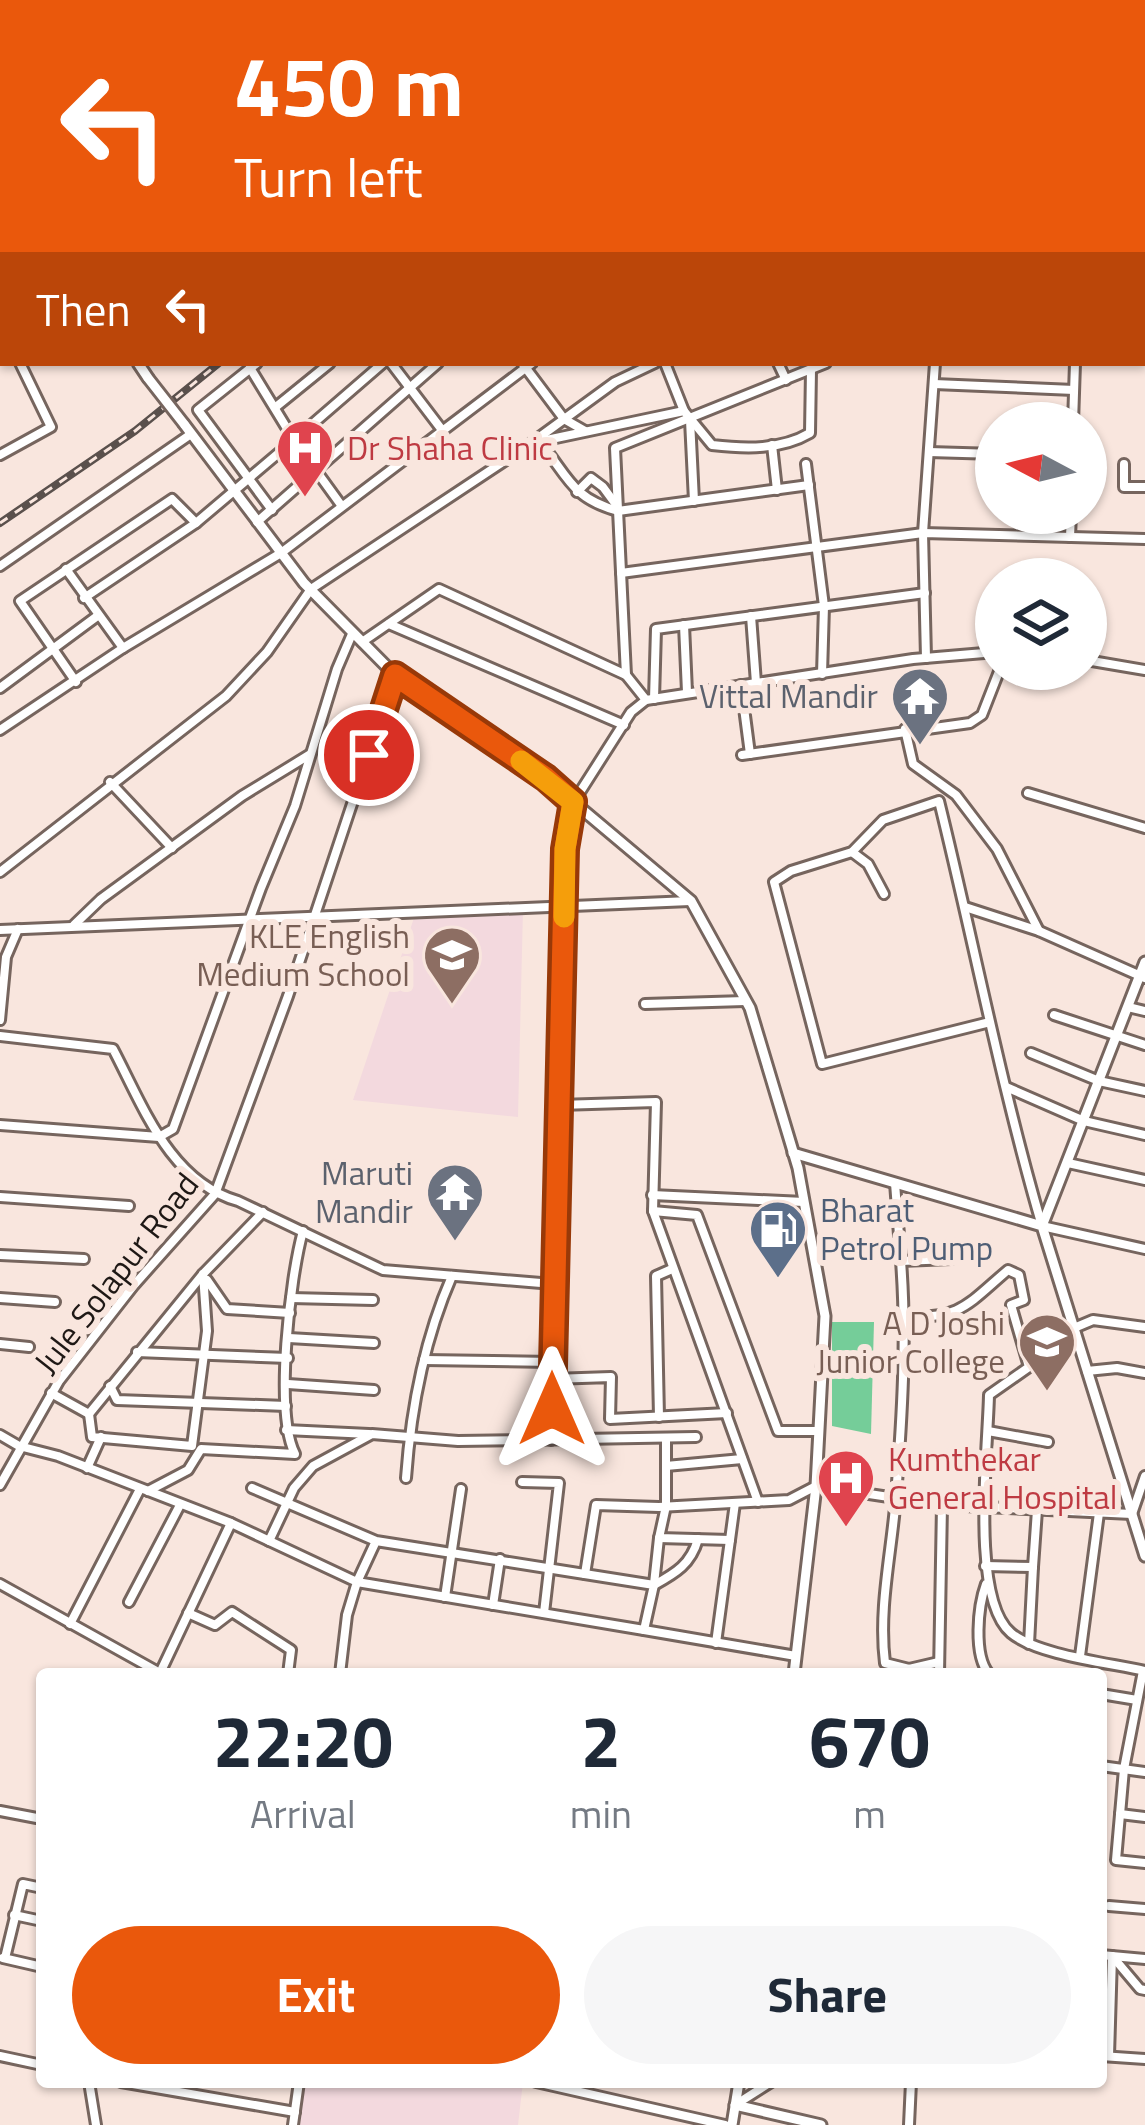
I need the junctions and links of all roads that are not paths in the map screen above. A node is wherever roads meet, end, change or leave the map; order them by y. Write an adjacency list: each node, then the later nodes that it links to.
1 (21, 366): 33 (street)
2 (140, 366): 25 (street, bridge)
3 (254, 366): 22 (street); 37 (street)
4 (325, 366): 22 (street)
5 (383, 366): 28 (street)
6 (390, 366): 19 (street)
7 (434, 366): 19 (street)
8 (525, 366): 26 (street)
9 (527, 366): 24 (street)
10 (650, 366): 24 (street)
11 (666, 366): 23 (street)
12 (779, 366): 17 (street)
13 (820, 366): 16 (street)
14 (935, 366): 18 (street)
15 (1075, 366): 20 (street)
16 (811, 370): 17 (street); 30 (street)
17 (786, 380): 23 (street)
18 (934, 384): 20 (street); 31 (street)
19 (410, 387): 26 (street); 36 (street)
20 (1074, 390): 21 (street)
21 (1074, 402)
22 (277, 406): 28 (street)
23 (687, 415): 27 (street); 30 (street); 43 (street); 45 (street)
24 (564, 419): 27 (street); 29 (street)
25 (187, 429): 40 (street); 55 (street)
26 (442, 430): 44 (street)
27 (587, 432): 29 (street)
28 (294, 440): 36 (street); 37 (street)
29 (535, 443): 42 (street); 58 (street)
30 (772, 445): 41 (street)
31 (929, 452): 32 (street); 49 (street)
32 (975, 453)
33 (0, 455)
34 (806, 464): 38 (street)
35 (1124, 464): 39 (street)
36 (315, 470): 44 (street); 46 (street)
37 (248, 477): 40 (street); 46 (street)
38 (809, 485): 41 (street); 53 (street)
39 (1145, 487)
40 (234, 489): 47 (street); 48 (street)
41 (777, 490): 43 (street)
42 (577, 492): 45 (street); 45 (street)
43 (694, 501): 45 (street)
44 (341, 505): 54 (street)
45 (618, 509): 57 (street)
46 (272, 510): 47 (street)
47 (257, 522): 54 (street)
48 (196, 524): 56 (street); 60 (street)
49 (923, 533): 51 (street); 53 (street); 59 (street)
50 (1070, 534): 51 (street)
51 (1070, 537): 52 (street)
52 (1145, 539)
53 (818, 548): 57 (street); 61 (street)
54 (281, 553): 58 (street); 69 (street)
55 (0, 566)
56 (66, 569): 60 (street); 68 (street)
57 (621, 573): 76 (street)
58 (311, 589): 66 (street); 88 (street)
59 (925, 593): 61 (street); 71 (street)
60 (84, 598): 62 (street)
61 (824, 606): 63 (street); 74 (street)
62 (96, 616): 68 (street); 69 (street)
63 (751, 616): 65 (street); 78 (street)
64 (387, 624): 67 (street); 76 (street); 84 (street)
65 (685, 625): 82 (street); 83 (street)
66 (352, 634): 67 (street); 87 (street)
67 (361, 643): 75 (street)
68 (53, 646): 77 (street); 80 (street)
69 (123, 648): 77 (street)
70 (975, 654): 71 (street)
71 (926, 658): 74 (street)
72 (1107, 664): 73 (street)
73 (1145, 670)
74 (822, 674): 78 (street)
75 (395, 675): 90 (street); 99 (street, Jule Solapur Road)
76 (626, 675): 83 (street)
77 (76, 682): 86 (street)
78 (756, 682): 79 (street)
79 (742, 685): 82 (street); 85 (street)
80 (0, 688)
81 (992, 690): 85 (street)
82 (687, 692): 83 (street)
83 (650, 699): 84 (street)
84 (624, 725): 90 (street)
85 (905, 729): 104 (street)
86 (0, 730)
87 (310, 754): 92 (street); 100 (street)
88 (110, 782): 92 (street); 94 (street)
89 (1028, 793): 91 (street)
90 (573, 802): 96 (street); 97 (street)
91 (1145, 828)
92 (172, 848): 101 (street)
93 (852, 852): 95 (street); 98 (street); 113 (street)
94 (0, 872)
95 (884, 894)
96 (692, 901): 97 (street); 107 (street)
97 (564, 907): 99 (street); 121 (street)
98 (965, 907): 104 (street); 113 (street)
99 (316, 915): 100 (street); 130 (street, Jule Solapur Road)
100 (250, 918): 101 (street); 125 (street)
101 (72, 926): 102 (street)
102 (19, 929): 103 (street); 112 (street)
103 (0, 930)
104 (1039, 931): 106 (street)
105 (1145, 962): 106 (street)
106 (1142, 977): 109 (street)
107 (745, 1001): 108 (street); 126 (street)
108 (645, 1004)
109 (1128, 1007): 110 (street); 115 (street)
110 (1145, 1011)
111 (1054, 1015): 115 (street)
112 (0, 1020)
113 (990, 1022): 119 (street)
114 (0, 1036): 125 (street)
115 (1116, 1039): 116 (street); 118 (street)
116 (1145, 1046)
117 (1030, 1053): 118 (street)
118 (1099, 1081): 120 (street); 122 (street)
119 (1006, 1087): 122 (street); 137 (street)
120 (1145, 1091)
121 (559, 1105): 131 (street); 147 (street)
122 (1084, 1121): 124 (street); 127 (street)
123 (0, 1125): 125 (street)
124 (1145, 1135)
125 (158, 1137): 130 (street)
126 (793, 1153): 129 (street); 133 (street)
127 (1067, 1163): 128 (street); 137 (street)
128 (1145, 1180)
129 (895, 1183): 137 (street); 143 (street)
130 (214, 1194): 136 (street); 171 (street, Jule Solapur Road)
131 (652, 1195): 133 (street); 135 (street)
132 (0, 1197): 134 (street)
133 (804, 1202): 178 (street)
134 (129, 1205)
135 (653, 1211): 144 (street); 178 (street)
136 (263, 1212): 138 (street); 145 (street)
137 (1042, 1226): 139 (street); 155 (street)
138 (303, 1232): 146 (street); 149 (street)
139 (1145, 1246)
140 (0, 1255): 141 (street)
141 (84, 1259)
142 (951, 1259): 143 (street)
143 (901, 1261): 153 (street)
144 (671, 1269): 174 (street); 176 (street)
145 (203, 1274): 152 (street); 160 (street); 161 (street)
146 (452, 1276): 147 (street); 163 (street)
147 (553, 1284): 164 (street)
148 (0, 1298): 151 (street)
149 (291, 1298): 150 (street); 152 (street)
150 (373, 1300)
151 (55, 1302)
152 (290, 1312): 156 (street)
153 (905, 1316): 179 (street); 200 (street)
154 (1145, 1327): 155 (street)
155 (1074, 1328): 165 (street)
156 (289, 1338): 157 (street); 162 (street)
157 (374, 1343)
158 (0, 1344): 159 (street)
159 (29, 1347)
160 (137, 1352): 161 (street); 169 (street)
161 (202, 1352): 162 (street); 172 (street)
162 (288, 1358): 168 (street)
163 (424, 1360): 164 (street); 185 (street)
164 (552, 1362): 167 (street)
165 (1087, 1371): 166 (street); 211 (street)
166 (1145, 1373)
167 (552, 1378): 176 (street); 186 (street)
168 (287, 1384): 170 (street); 173 (street)
169 (110, 1386): 172 (street); 175 (street)
170 (374, 1390)
171 (51, 1393): 175 (street); 188 (street, Jule Solapur Road)
172 (196, 1401): 173 (street); 182 (street)
173 (286, 1406): 177 (street)
174 (727, 1413): 176 (street); 189 (street)
175 (89, 1414): 182 (street)
176 (658, 1417)
177 (286, 1430): 180 (street); 199 (street)
178 (819, 1431): 196 (street)
179 (988, 1431): 187 (street); 208 (street)
180 (372, 1434): 185 (street); 203 (street)
181 (0, 1435): 188 (street)
182 (101, 1437): 191 (street)
183 (696, 1437): 184 (street)
184 (666, 1438): 186 (street); 190 (street)
185 (409, 1439): 186 (street); 193 (street)
186 (551, 1440)
187 (1048, 1442)
188 (19, 1446): 191 (street); 195 (street, Jule Solapur Road)
189 (743, 1459): 190 (street); 201 (street)
190 (666, 1466): 207 (street)
191 (87, 1468): 199 (street)
192 (1145, 1476): 202 (street)
193 (406, 1478)
194 (522, 1481): 223 (street)
195 (0, 1485)
196 (816, 1486): 200 (street); 201 (street); 238 (street)
197 (252, 1488): 203 (street)
198 (461, 1489): 218 (street)
199 (143, 1491): 205 (street); 234 (street)
200 (896, 1496): 206 (street); 246 (street)
201 (758, 1502): 204 (street)
202 (1141, 1502): 211 (street)
203 (287, 1503): 215 (street); 217 (street)
204 (735, 1503): 207 (street); 216 (street)
205 (180, 1504): 212 (street); 230 (street)
206 (942, 1505): 208 (street); 240 (street)
207 (666, 1506): 213 (street); 224 (street)
208 (987, 1508): 209 (street); 221 (street)
209 (1037, 1510): 210 (street); 222 (street)
210 (1100, 1513): 211 (street); 239 (street)
211 (1132, 1514): 219 (street)
212 (231, 1523): 217 (street); 232 (street)
213 (659, 1538): 214 (street); 228 (street)
214 (698, 1539): 216 (street); 228 (street)
215 (376, 1540): 218 (street); 226 (street)
216 (730, 1540): 236 (street)
217 (269, 1541): 226 (street)
218 (452, 1552): 220 (street); 229 (street)
219 (1145, 1556)
220 (500, 1559): 223 (street); 231 (street)
221 (985, 1566): 222 (street); 225 (street)
222 (1033, 1567): 237 (street)
223 (550, 1568): 224 (street); 233 (street)
224 (585, 1574): 228 (street)
225 (988, 1580): 237 (street); 249 (street)
226 (357, 1582): 229 (street); 244 (street)
227 (0, 1584): 234 (street)
228 (654, 1586): 235 (street)
229 (446, 1597): 231 (street)
230 (129, 1602)
231 (494, 1605): 233 (street)
232 (188, 1613): 242 (street); 243 (street)
233 (544, 1613): 235 (street)
234 (70, 1624): 241 (street)
235 (644, 1630): 236 (street)
236 (716, 1642): 238 (street)
237 (1029, 1644): 239 (street)
238 (796, 1656): 245 (street)
239 (1080, 1656): 250 (street)
240 (939, 1662): 247 (street); 248 (street)
241 (151, 1668)
242 (162, 1668)
243 (289, 1668)
244 (341, 1668)
245 (795, 1668)
246 (901, 1668)
247 (916, 1668)
248 (939, 1668)
249 (984, 1668)
250 (1144, 1671): 252 (street)
251 (1107, 1695): 252 (street)
252 (1137, 1700): 254 (street)
253 (1107, 1767): 254 (street)
254 (1124, 1769): 255 (street); 257 (street)
255 (1145, 1772)
256 (0, 1811): 259 (street)
257 (1120, 1814): 258 (street); 260 (street)
258 (1145, 1817)
259 (36, 1819)
260 (1145, 1863)
261 (36, 1887): 264 (street)
262 (1108, 1906): 263 (street)
263 (1145, 1909)
264 (14, 1915): 265 (street); 268 (street)
265 (36, 1920)
266 (1107, 1956): 267 (street)
267 (1112, 1956): 269 (street); 271 (street); 272 (street)
268 (2, 1958): 270 (street)
269 (1145, 1959)
270 (36, 1966)
271 (1145, 1990)
272 (1107, 2027)
273 (0, 2056): 276 (street)
274 (1107, 2056): 275 (street)
275 (1145, 2059)
276 (36, 2064)
277 (90, 2088): 287 (street)
278 (156, 2088): 285 (street)
279 (298, 2088): 285 (street)
280 (563, 2088): 289 (street)
281 (738, 2088): 284 (street)
282 (762, 2088): 284 (street)
283 (911, 2088): 291 (street)
284 (735, 2105): 286 (street); 289 (street)
285 (295, 2112): 288 (street)
286 (772, 2120): 290 (street)
287 (95, 2125)
288 (293, 2125)
289 (728, 2125)
290 (821, 2125)
291 (908, 2125)

